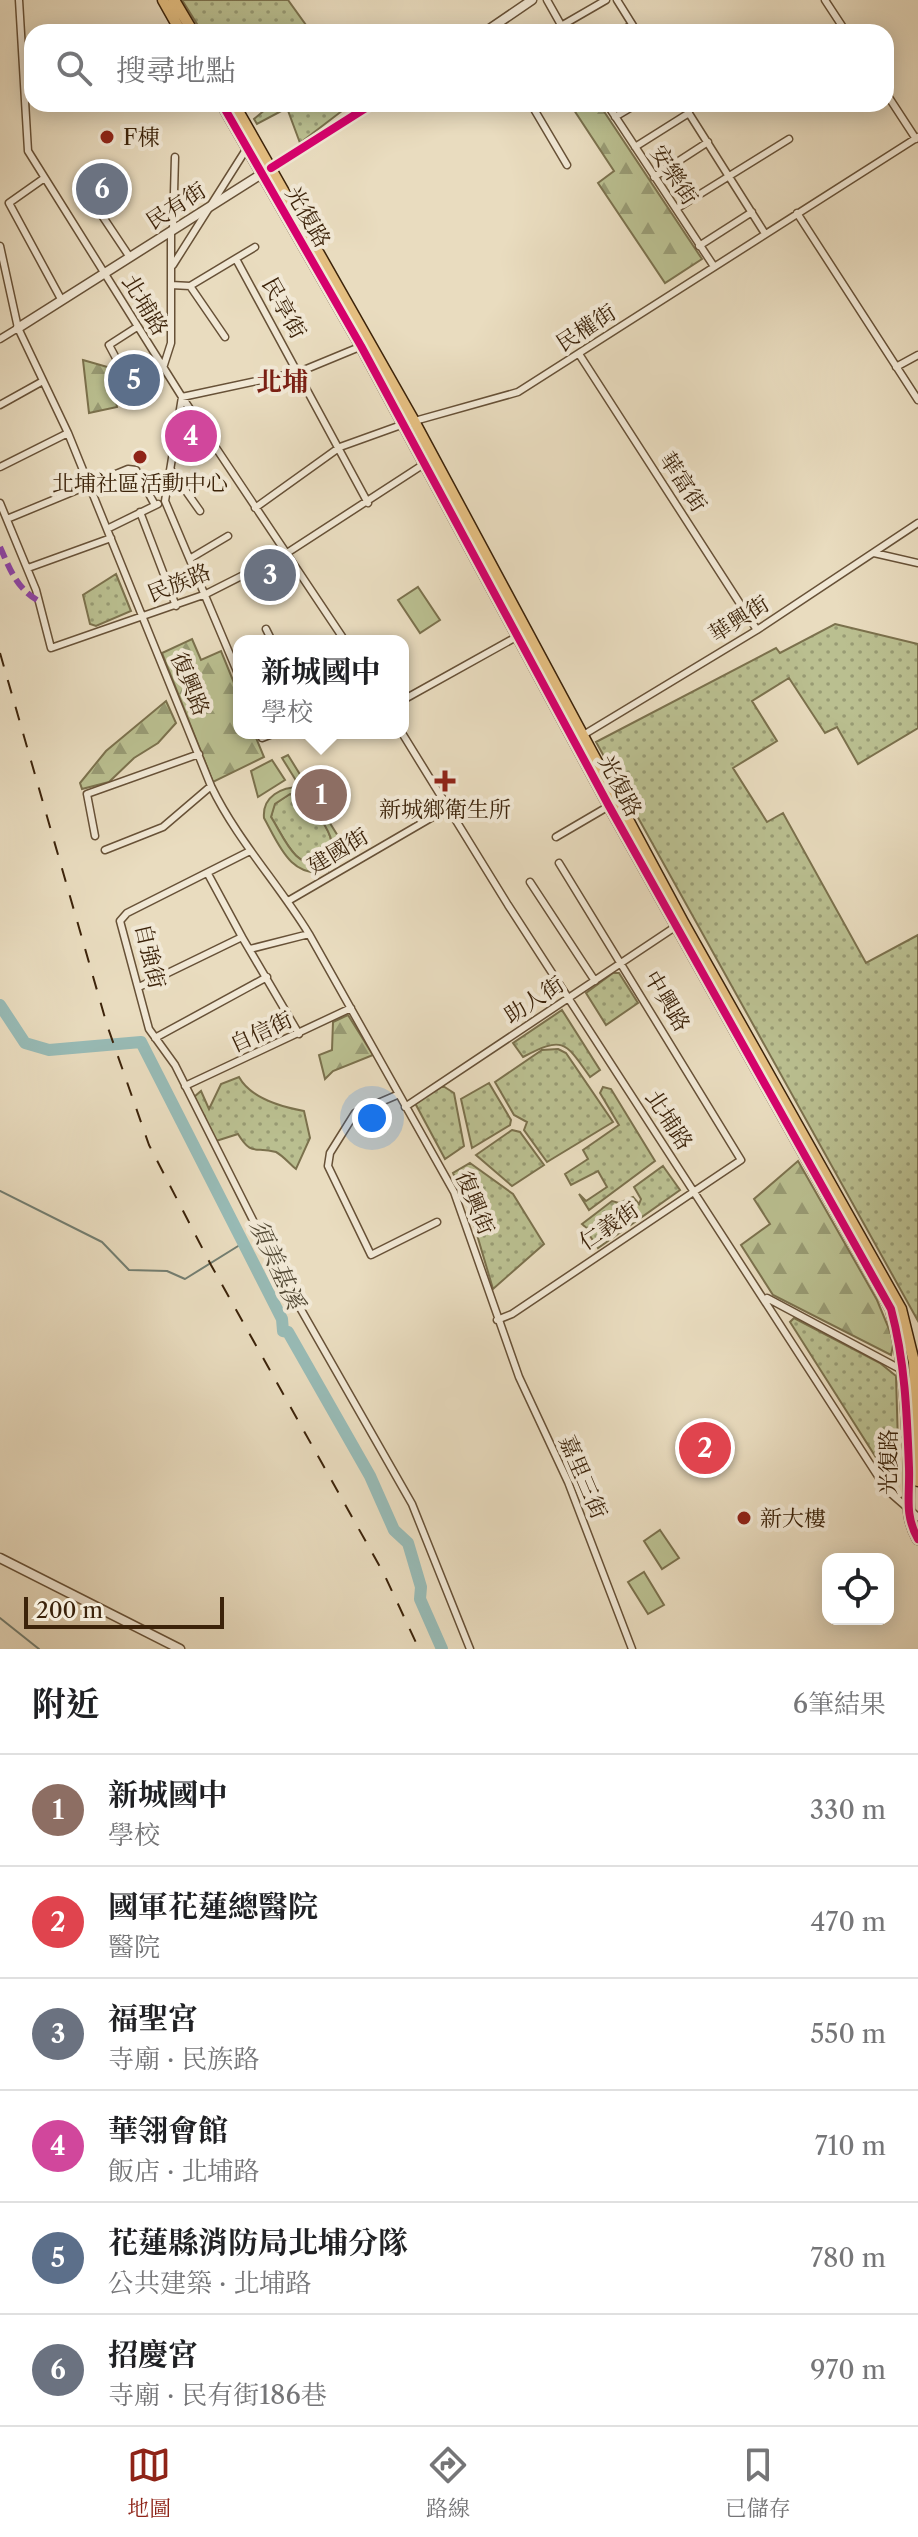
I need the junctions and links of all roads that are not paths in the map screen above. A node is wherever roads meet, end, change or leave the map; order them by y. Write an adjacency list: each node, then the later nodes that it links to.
1 (19, 0): 16 (street, 北埔路)
2 (163, 0): 9 (main road)
3 (174, 0): 10 (main road)
4 (532, 0): 11 (street)
5 (547, 0): 12 (street)
6 (606, 0): 13 (street)
7 (617, 0): 14 (street)
8 (825, 0): 15 (street)
9 (176, 24)
10 (188, 24)
11 (497, 24)
12 (560, 24)
13 (570, 24)
14 (631, 24)
15 (841, 24)
16 (24, 84)
17 (894, 105): 28 (street)
18 (26, 112): 37 (street, 北埔路)
19 (227, 112): 31 (main road, 光復路)
20 (238, 112): 34 (main road, 光復路)
21 (359, 112): 34 (street, 民有街)
22 (536, 112): 33 (street)
23 (612, 112): 26 (street, 安樂街)
24 (623, 112): 26 (street)
25 (689, 113): 29 (street); 30 (street)
26 (615, 117): 30 (street, 安樂街)
27 (789, 139): 35 (street)
28 (917, 139): 42 (street, 民權街)
29 (708, 142): 35 (street); 36 (street)
30 (635, 147): 36 (street, 安樂街)
31 (247, 148): 34 (main road, 光復路); 39 (street)
32 (175, 157): 43 (street)
33 (567, 165)
34 (267, 170): 39 (street, 民有街); 60 (main road, 光復路)
35 (729, 175): 40 (street); 41 (street)
36 (654, 177): 40 (street, 安樂街)
37 (43, 179): 52 (street, 北埔路); 55 (street)
38 (83, 187): 48 (street)
39 (214, 203): 43 (street, 民有街); 50 (street)
40 (676, 209): 46 (street, 安樂街)
41 (752, 212): 44 (street); 46 (street)
42 (797, 213): 44 (street, 民權街); 64 (street)
43 (172, 230): 48 (street, 民有街); 50 (street)
44 (764, 232): 51 (street, 民權街)
45 (0, 246): 57 (street, 復興路)
46 (699, 246): 51 (street, 安樂街)
47 (255, 247): 49 (street)
48 (129, 256): 52 (street, 民有街)
49 (236, 259): 54 (street); 66 (street, 民享街)
50 (173, 265): 53 (street)
51 (713, 265): 61 (street, 民權街)
52 (104, 271): 55 (street, 民有街); 56 (street, 北埔路)
53 (171, 285): 54 (street); 65 (street)
54 (190, 286): 58 (street)
55 (61, 299): 57 (street, 民有街)
56 (137, 327): 63 (street); 65 (street, 北埔路)
57 (18, 328): 59 (street, 民有街); 67 (street, 復興路)
58 (225, 337)
59 (0, 339)
60 (365, 344): 66 (street); 72 (main road, 光復路)
61 (579, 354): 72 (street, 民權街); 100 (street, 華富街)
62 (918, 355): 64 (street)
63 (117, 360)
64 (896, 367): 68 (street)
65 (163, 368): 69 (street, 北埔路)
66 (299, 372): 69 (street); 74 (street, 民享街)
67 (43, 381): 71 (street); 73 (street, 復興路)
68 (914, 386): 70 (street)
69 (182, 397): 77 (street); 83 (street, 北埔路)
70 (918, 400)
71 (0, 405)
72 (409, 422): 74 (street, 民權街); 75 (main road, 光復路)
73 (68, 433): 76 (street); 78 (street, 復興路)
74 (340, 447): 81 (street, 民享街); 83 (street, 民權街)
75 (429, 460): 81 (street, 民族路); 101 (main road, 光復路)
76 (0, 467)
77 (171, 470): 79 (street); 84 (street)
78 (90, 486): 82 (street); 86 (street); 88 (street, 復興路)
79 (165, 501): 82 (street); 93 (street)
80 (0, 503): 86 (street)
81 (368, 503): 91 (street, 民族路)
82 (155, 505): 85 (street)
83 (255, 508): 91 (street, 北埔路)
84 (200, 511)
85 (140, 512): 88 (street); 97 (street)
86 (7, 519): 95 (street)
87 (918, 523): 92 (street, 華興街)
88 (107, 529): 90 (street, 復興路)
89 (228, 536): 93 (street)
90 (111, 538): 95 (street); 98 (street, 復興路)
91 (287, 553): 96 (street, 民族路); 103 (street, 北埔路)
92 (874, 553): 94 (street); 100 (street, 華興街)
93 (191, 558): 96 (street)
94 (918, 563)
95 (28, 568): 98 (street, 民族路)
96 (206, 594): 97 (street, 民族路); 104 (street)
97 (176, 606): 98 (street, 民族路)
98 (144, 617): 108 (street, 復興路)
99 (266, 629): 102 (street)
100 (757, 630): 106 (street, 華興街)
101 (522, 633): 105 (street); 106 (main road, 光復路)
102 (269, 635)
103 (341, 635)
104 (233, 661)
105 (409, 697)
106 (579, 738): 110 (main road, 光復路); 120 (main road, 光復路)
107 (406, 739): 111 (street, 北埔路)
108 (199, 754): 109 (street, 復興路); 112 (street)
109 (211, 786): 114 (street); 115 (street, 復興路)
110 (609, 806): 113 (street); 120 (main road, 光復路)
111 (448, 808): 119 (street, 建國街); 128 (street, 北埔路)
112 (95, 836)
113 (556, 837)
114 (105, 850)
115 (250, 851): 117 (street, 自強街); 119 (street, 復興路)
116 (559, 863): 124 (street, 中興路)
117 (208, 874): 122 (street); 127 (street, 自強街)
118 (530, 882): 126 (street)
119 (288, 901): 121 (street, 復興路)
120 (680, 925): 124 (street, 助人街); 140 (main road, 光復路)
121 (309, 934): 123 (street); 129 (street, 復興路)
122 (242, 937): 123 (street); 127 (street)
123 (250, 949): 125 (street)
124 (623, 962): 126 (street, 助人街); 135 (street, 中興路)
125 (267, 977): 130 (street); 131 (street)
126 (595, 981): 128 (street, 助人街)
127 (139, 987): 131 (street, 自強街)
128 (569, 998): 134 (street, 助人街); 136 (street, 北埔路)
129 (351, 1008): 130 (street, 自信街); 133 (street, 復興路)
130 (299, 1034): 132 (street, 自信街)
131 (155, 1038): 132 (street, 自強街)
132 (185, 1086): 149 (street, 自強街)
133 (397, 1095): 134 (street, 復興路); 137 (street)
134 (405, 1107): 139 (street, 復興街)
135 (741, 1160): 136 (street, 仁義街)
136 (694, 1189): 138 (street, 北埔路); 139 (street, 仁義街)
137 (437, 1222)
138 (764, 1297): 142 (street); 144 (street, 北埔路)
139 (497, 1320): 150 (street, 嘉里三街)
140 (912, 1347): 141 (main road, 光復路); 142 (main road, 光復路)
141 (916, 1360): 142 (street); 143 (main road, 光復路)
142 (903, 1371): 144 (main road, 光復路)
143 (918, 1481)
144 (906, 1507): 145 (street, 北埔路); 146 (main road)
145 (918, 1517)
146 (918, 1539)
147 (0, 1558): 148 (street)
148 (180, 1649)
149 (470, 1649)
150 (632, 1649)

